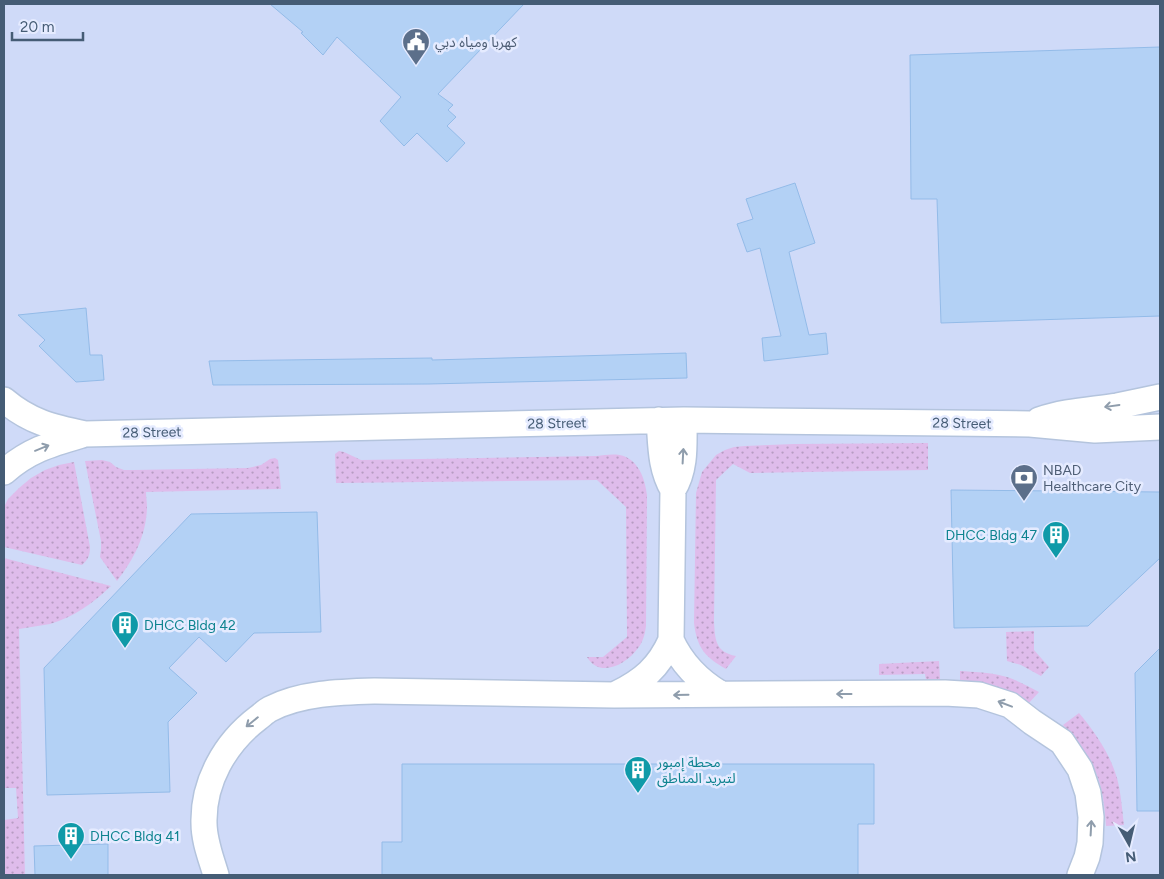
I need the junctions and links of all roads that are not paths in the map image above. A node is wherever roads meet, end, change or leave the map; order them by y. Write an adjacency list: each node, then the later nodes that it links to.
1 (1160, 397): 5 (street, 28 Street, one-way to 5)
2 (4, 400): 7 (street)
3 (660, 420): 4 (street, 28 Street); 7 (street, 28 Street); 9 (street)
4 (684, 420): 5 (street, 28 Street); 9 (street, one-way to 4)
5 (1030, 424): 6 (street, 28 Street)
6 (1160, 427)
7 (85, 434): 8 (street, one-way to 7)
8 (4, 472)
9 (672, 490): 10 (street)
10 (671, 640): 11 (street); 12 (street)
11 (721, 694): 12 (street, one-way to 12); 14 (street, one-way to 11)
12 (614, 695): 13 (street, one-way to 13)
13 (216, 875)
14 (1080, 875)

